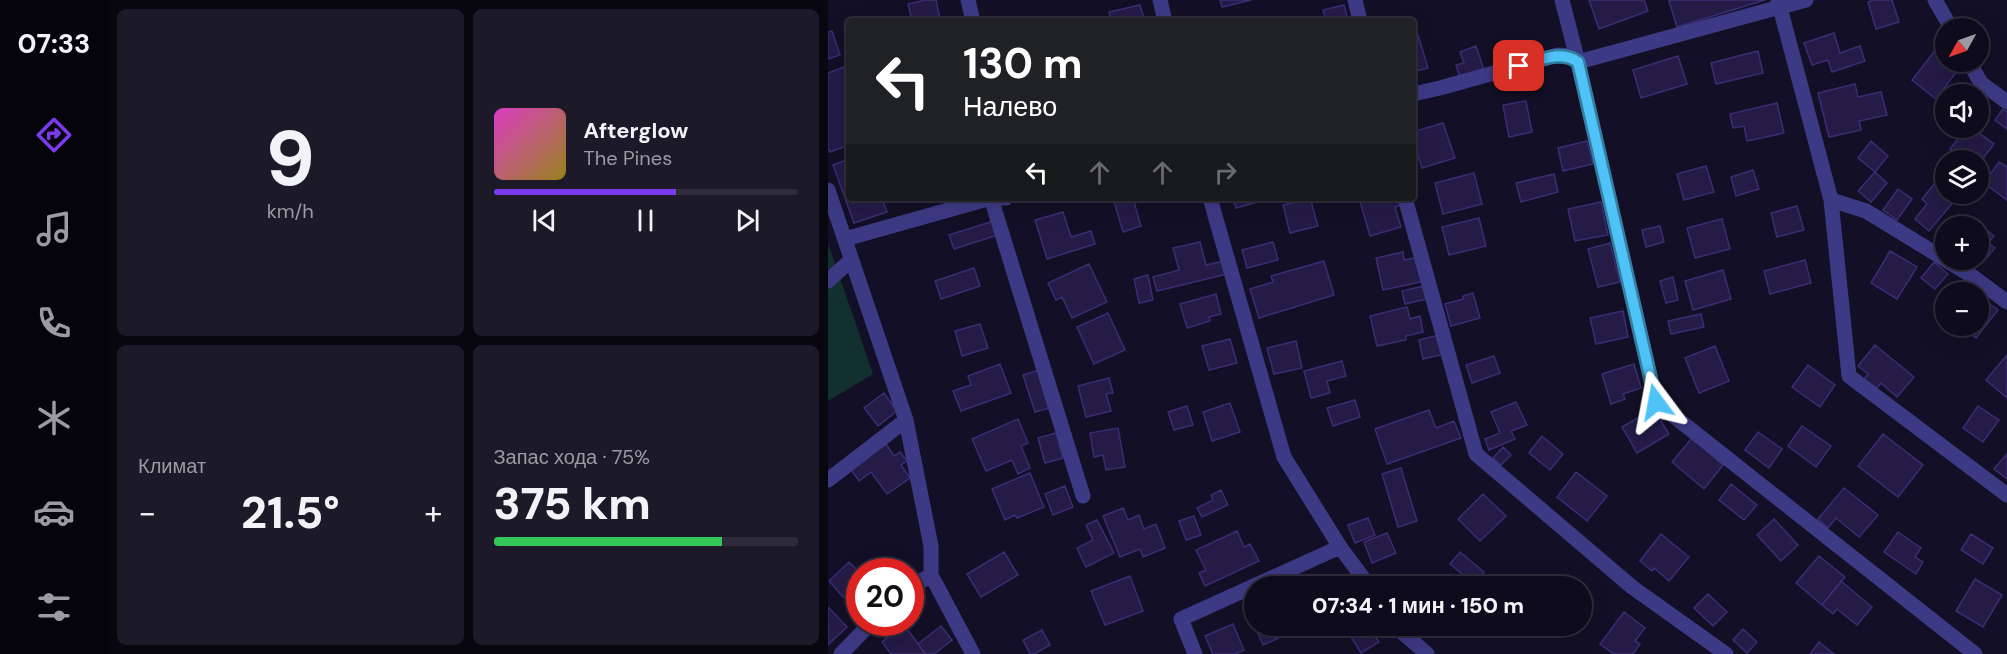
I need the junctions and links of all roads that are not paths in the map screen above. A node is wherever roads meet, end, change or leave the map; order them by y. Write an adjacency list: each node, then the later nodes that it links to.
1 (968, 0): 8 (lane)
2 (1160, 0): 9 (lane)
3 (1355, 0): 10 (lane)
4 (1562, 0): 12 (lane)
5 (1806, 0): 7 (lane)
6 (1935, 0): 11 (lane)
7 (1779, 3): 12 (lane); 17 (lane)
8 (972, 18)
9 (1164, 18)
10 (1359, 18)
11 (1945, 18)
12 (1578, 62): 14 (lane); 41 (lane)
13 (1975, 72): 15 (lane)
14 (1416, 93)
15 (2007, 102)
16 (828, 190): 22 (lane)
17 (1831, 200): 25 (lane); 28 (lane)
18 (980, 201): 22 (lane)
19 (992, 201): 29 (lane)
20 (1211, 201): 30 (lane)
21 (1406, 201): 40 (lane)
22 (845, 239): 23 (lane)
23 (851, 260): 24 (lane); 26 (lane)
24 (828, 281)
25 (2007, 302)
26 (906, 420): 27 (lane); 31 (lane)
27 (828, 480)
28 (2007, 495)
29 (1083, 496)
30 (1340, 547): 32 (lane); 38 (lane)
31 (931, 575): 33 (lane); 37 (lane)
32 (1362, 576)
33 (924, 579)
34 (858, 636): 36 (lane)
35 (1407, 636): 39 (lane)
36 (841, 654)
37 (973, 654)
38 (1195, 654)
39 (1427, 654)
40 (1726, 654)
41 (1975, 654)

